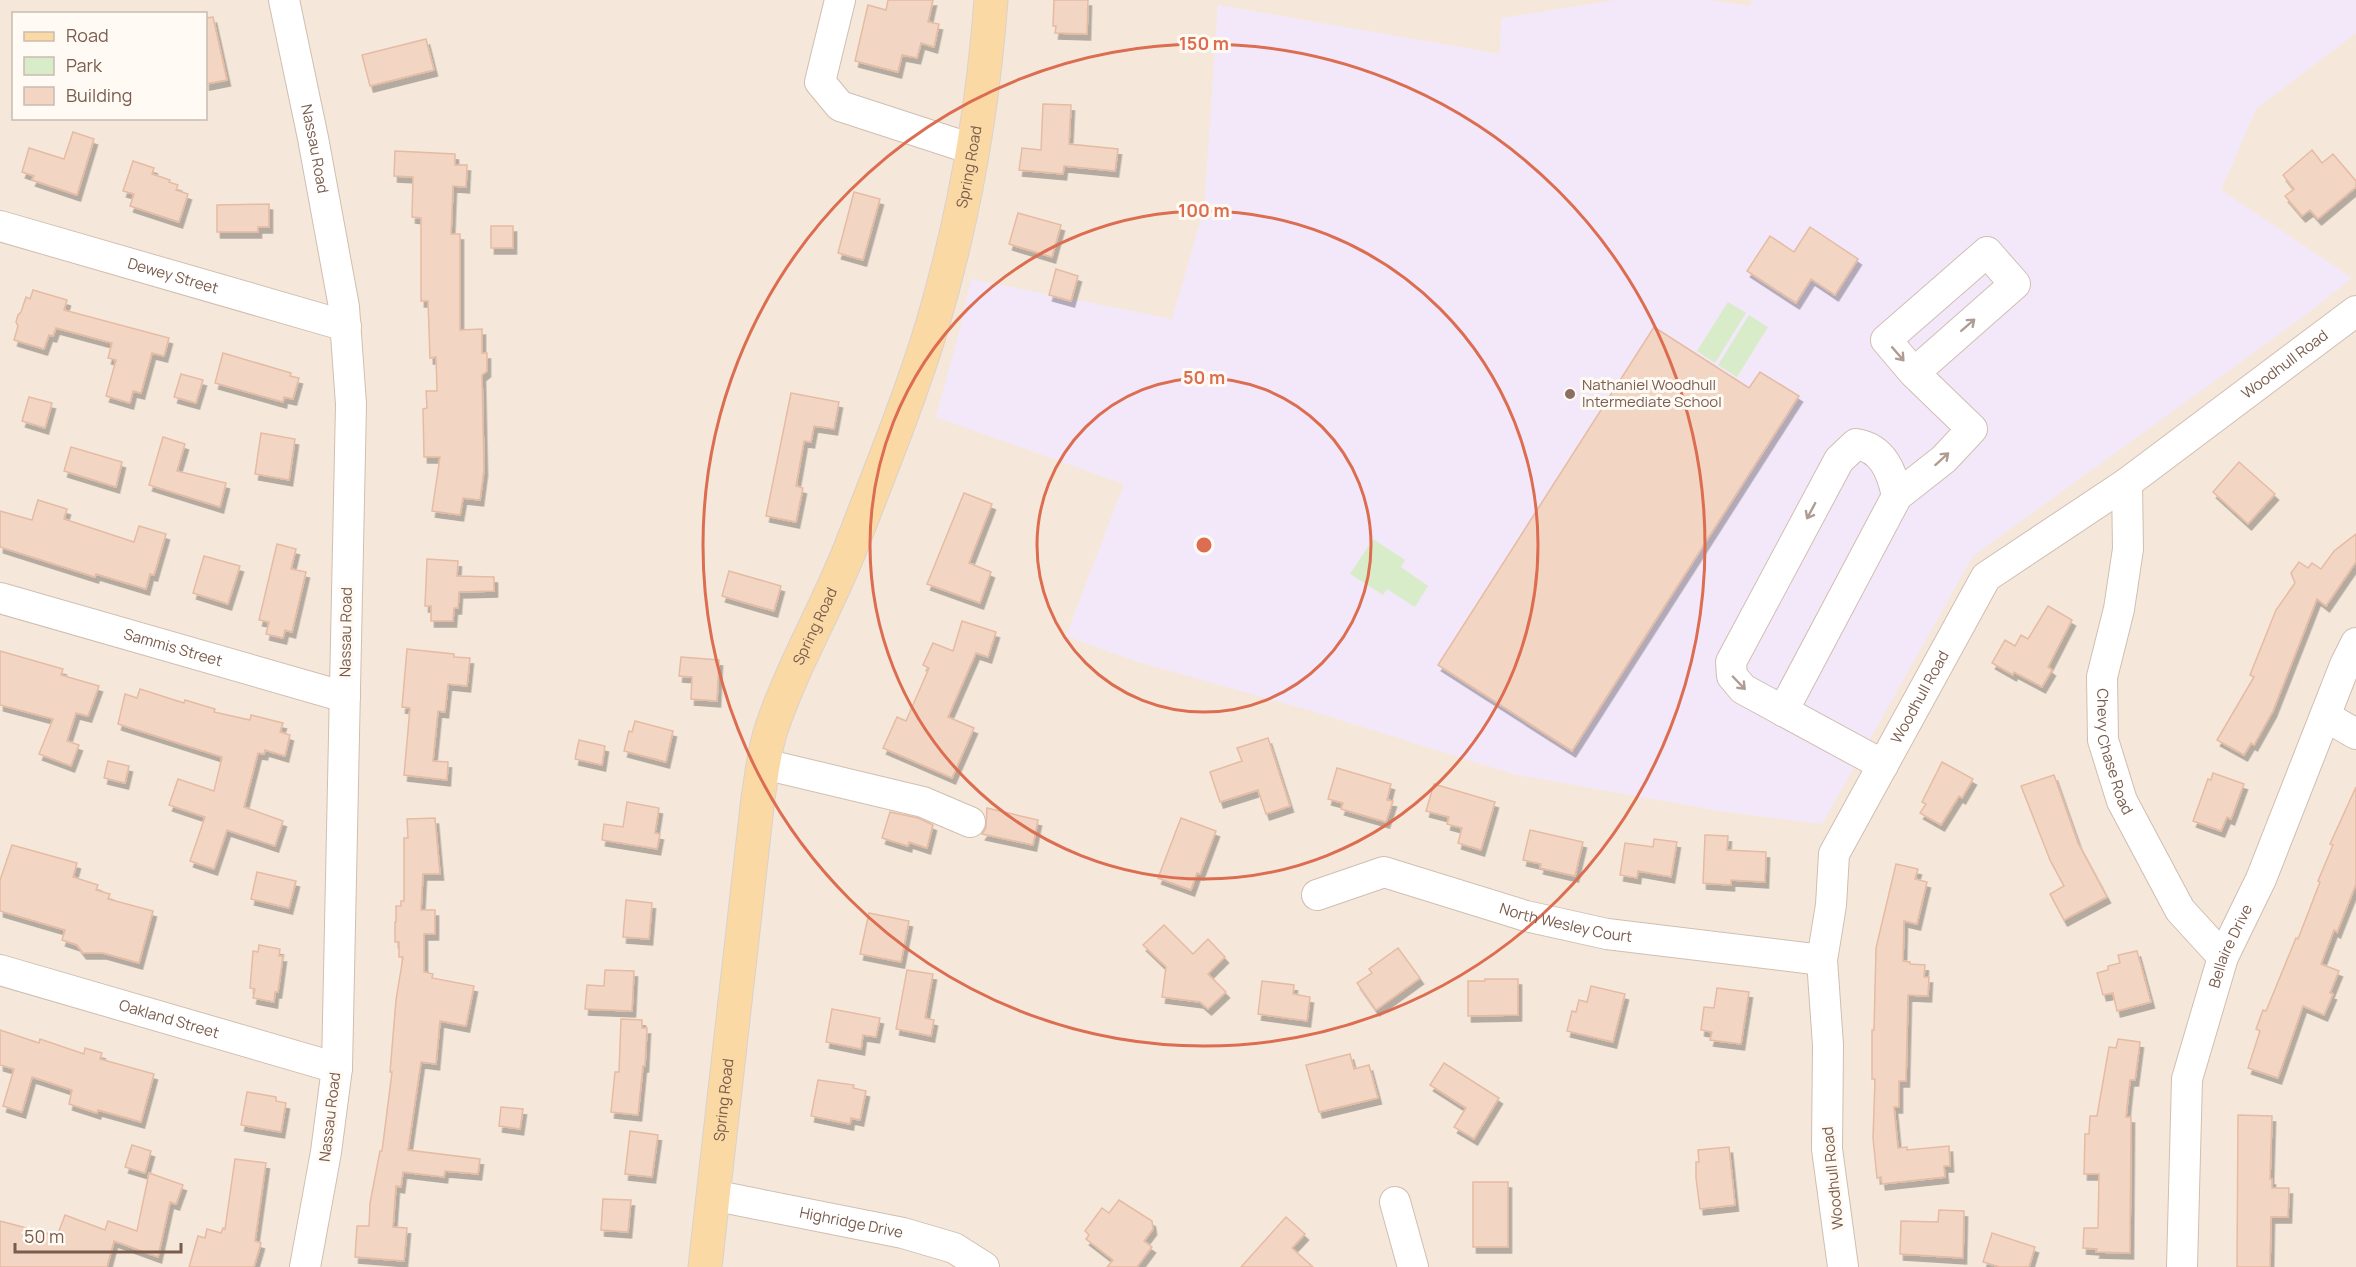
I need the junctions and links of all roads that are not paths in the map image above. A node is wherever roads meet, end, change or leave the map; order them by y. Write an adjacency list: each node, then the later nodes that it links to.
1 (284, 0): 7 (street, Nassau Road)
2 (840, 0): 4 (street)
3 (991, 0): 4 (main road, Spring Road)
4 (972, 149): 17 (main road, Spring Road)
5 (0, 226): 7 (street, Dewey Street)
6 (2356, 310): 9 (street, Woodhull Road)
7 (346, 326): 13 (street, Nassau Road)
8 (1914, 373): 10 (street, one-way to 8)
9 (2127, 483): 18 (street, Woodhull Road); 21 (street, Chevy Chase Road)
10 (1897, 496): 14 (street); 14 (street, one-way to 14)
11 (0, 598): 13 (street, Sammis Street)
12 (2356, 643): 15 (street, Bellaire Drive)
13 (345, 697): 24 (street, Nassau Road)
14 (1783, 711): 18 (street)
15 (2325, 716): 16 (street); 21 (street, Bellaire Drive)
16 (2356, 734)
17 (764, 764): 19 (street); 25 (main road, Spring Road)
18 (1883, 765): 22 (street, Woodhull Road)
19 (970, 822)
20 (1317, 895): 22 (street, North Wesley Court)
21 (2223, 957): 32 (street, Bellaire Drive)
22 (1822, 960): 31 (street, Woodhull Road)
23 (0, 970): 24 (street, Oakland Street)
24 (337, 1068): 27 (street, Nassau Road)
25 (712, 1195): 28 (main road, Spring Road); 29 (street, Highridge Drive)
26 (1395, 1202): 30 (street)
27 (305, 1267)
28 (705, 1267)
29 (984, 1267)
30 (1413, 1267)
31 (1842, 1267)
32 (2182, 1267)

